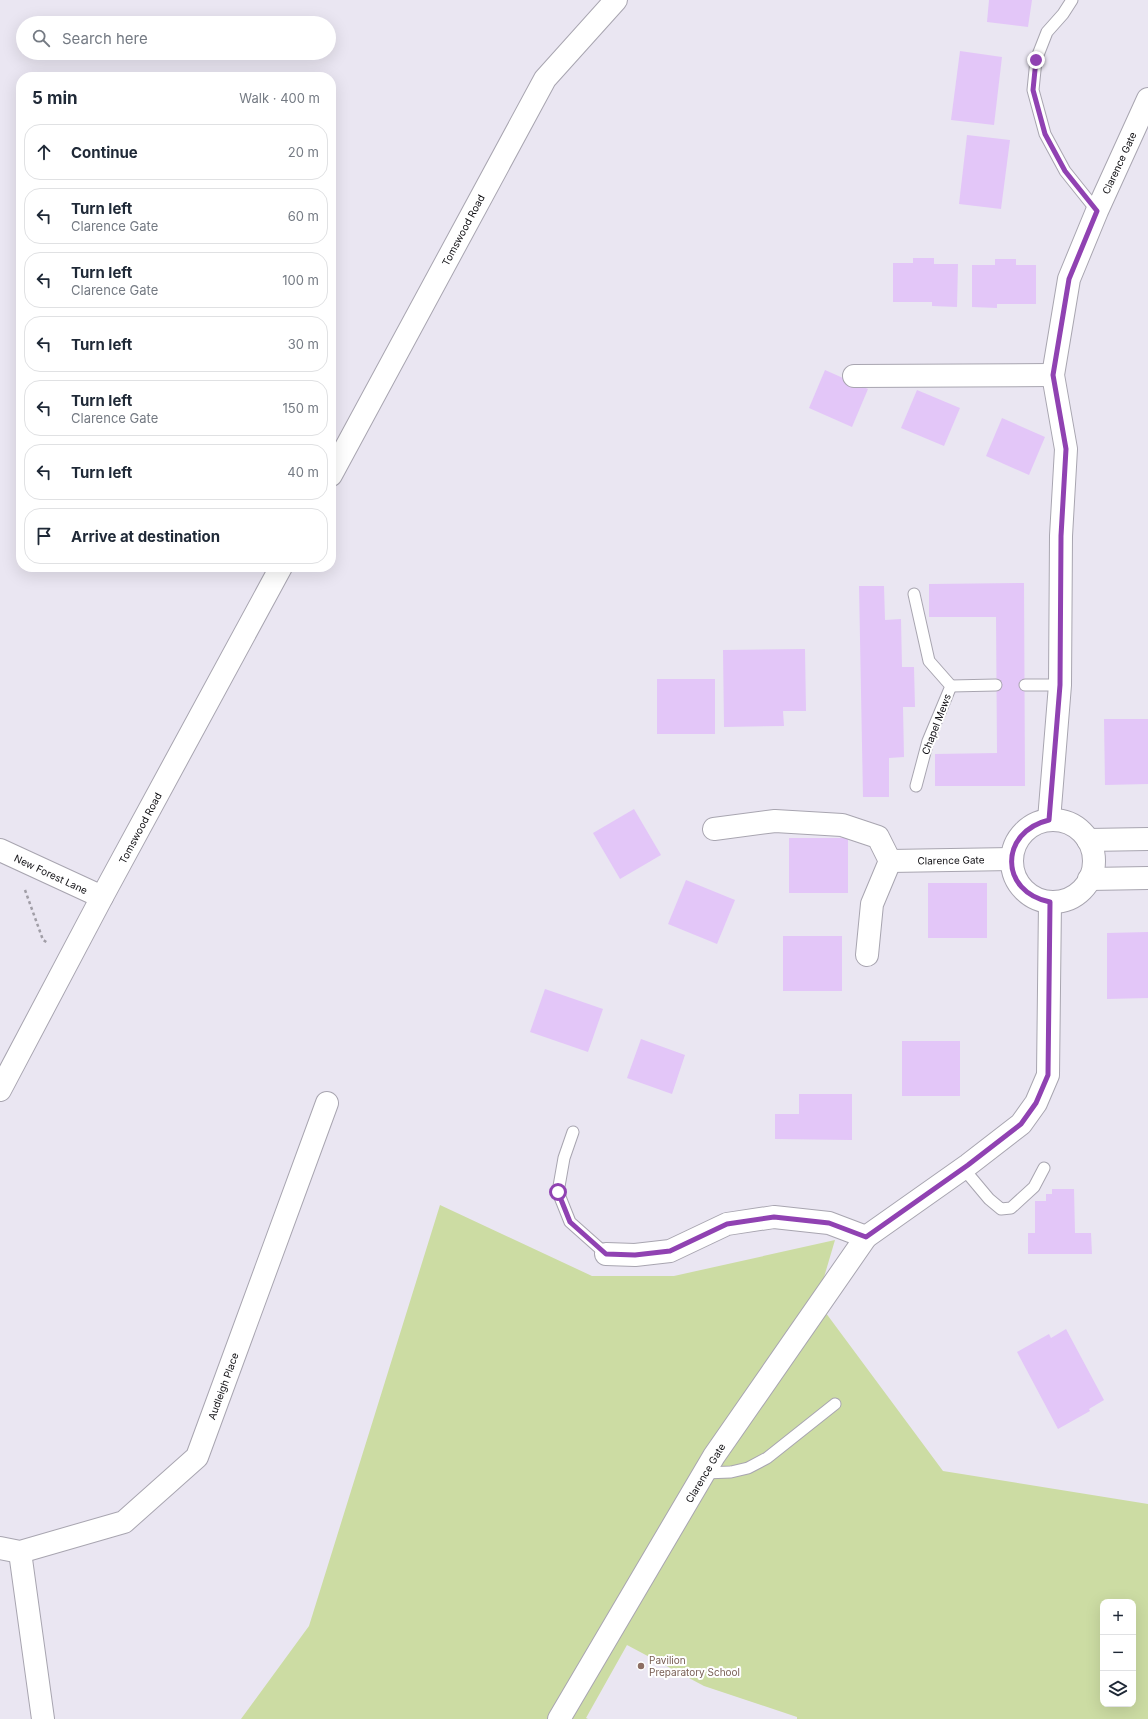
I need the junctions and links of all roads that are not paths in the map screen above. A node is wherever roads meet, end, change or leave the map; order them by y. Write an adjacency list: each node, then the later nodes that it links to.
1 (616, 0): 7 (street, Tomswood Road)
2 (1072, 0): 4 (lane)
3 (1148, 100): 4 (street, Clarence Gate)
4 (1097, 211): 5 (street, Clarence Gate)
5 (1053, 375): 6 (street); 12 (street, Clarence Gate)
6 (854, 376)
7 (336, 466)
8 (278, 572): 24 (street, Tomswood Road)
9 (914, 594): 13 (lane, Chapel Mews)
10 (996, 685): 13 (lane, Chapel Mews)
11 (1025, 685): 12 (lane)
12 (1060, 685): 15 (street, Clarence Gate)
13 (951, 686): 14 (lane, Chapel Mews)
14 (916, 786)
15 (1049, 820): 18 (street); 20 (street)
16 (714, 829): 21 (street)
17 (1148, 839): 18 (street)
18 (1088, 840): 23 (street)
19 (0, 850): 24 (street, New Forest Lane)
20 (1012, 859): 21 (street, Clarence Gate); 25 (street)
21 (890, 861): 26 (street)
22 (1148, 878): 23 (street)
23 (1090, 879): 25 (street)
24 (102, 898): 27 (street, Tomswood Road)
25 (1050, 902): 30 (street, Clarence Gate)
26 (868, 955)
27 (0, 1090)
28 (327, 1103): 36 (street, Audleigh Place)
29 (573, 1132): 33 (lane)
30 (963, 1168): 31 (lane); 32 (street, Clarence Gate)
31 (1044, 1168)
32 (866, 1237): 33 (street); 35 (street, Clarence Gate)
33 (606, 1254)
34 (835, 1404): 35 (lane)
35 (704, 1473): 38 (street, Clarence Gate)
36 (10, 1550): 37 (street)
37 (43, 1719)
38 (559, 1719)

